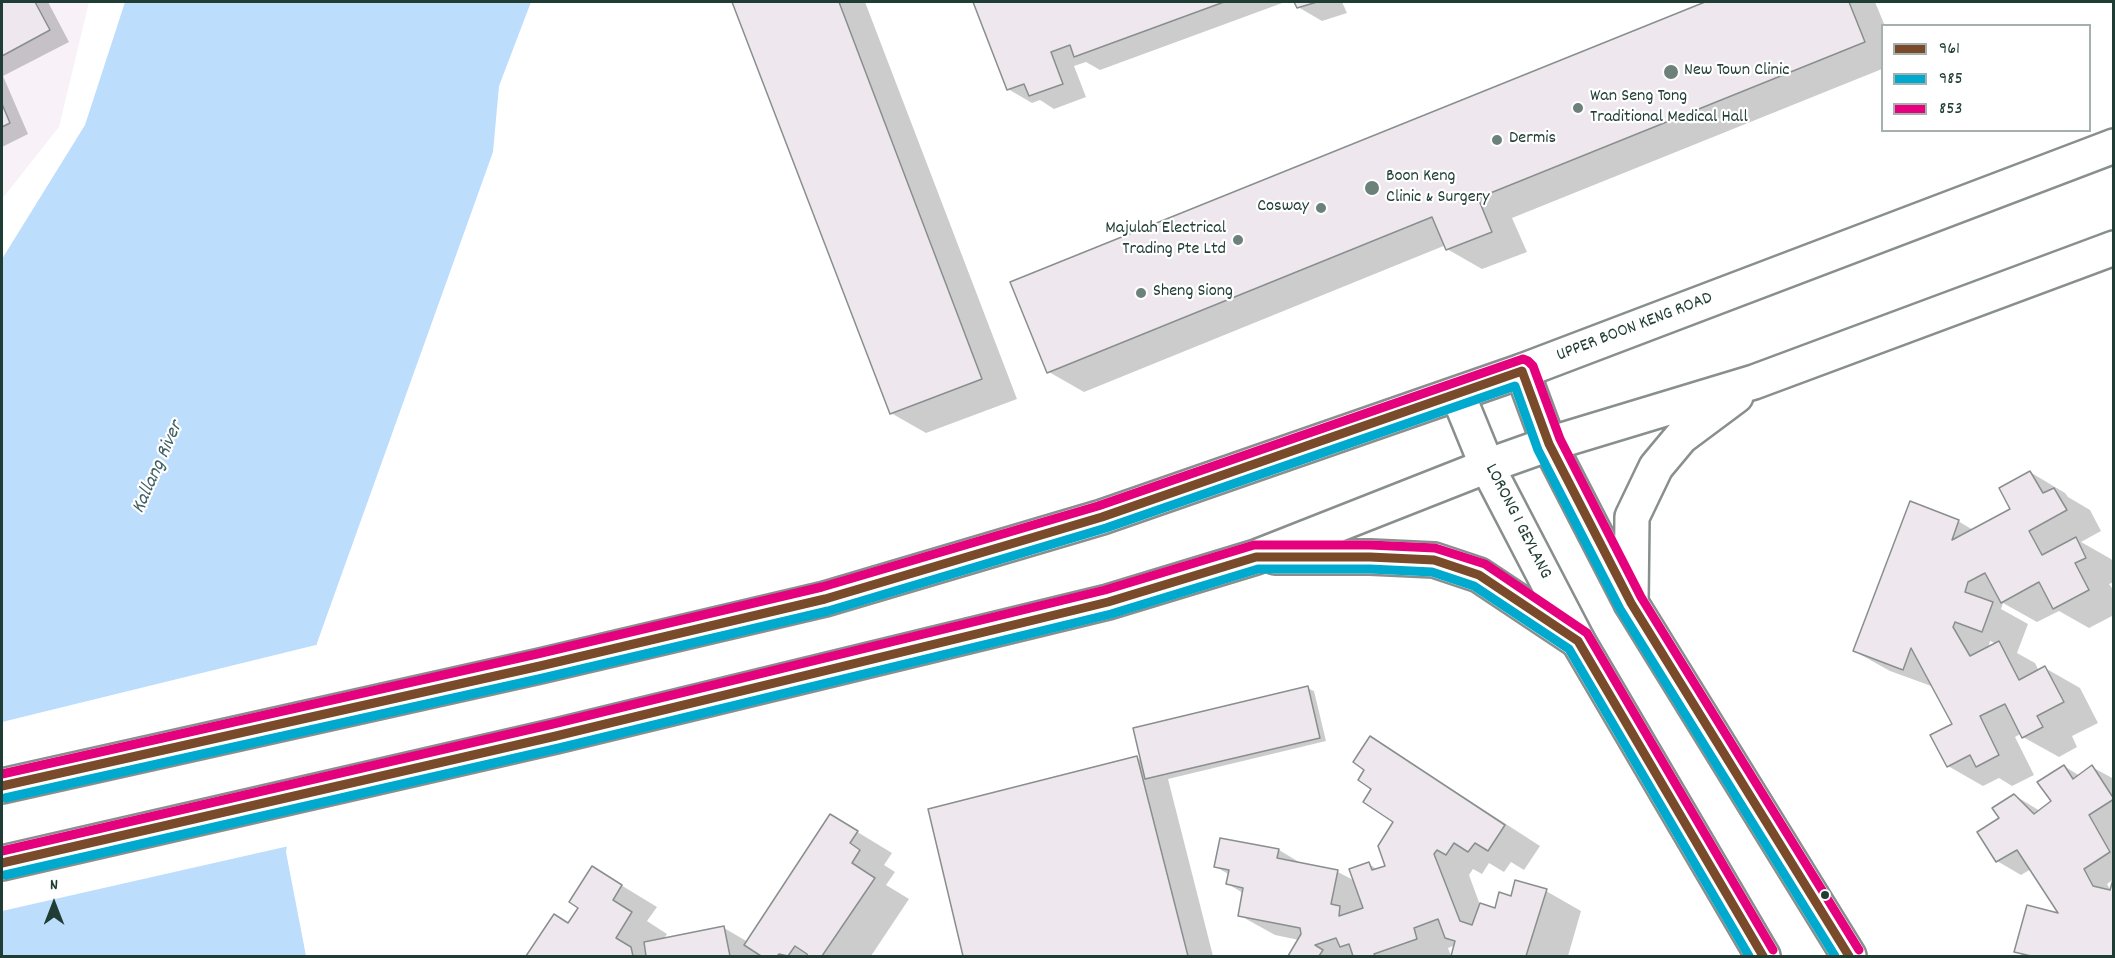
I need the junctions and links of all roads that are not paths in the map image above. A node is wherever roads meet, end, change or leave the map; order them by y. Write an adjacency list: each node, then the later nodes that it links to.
1 (2114, 146): 3 (main road, UPPER BOON KENG ROAD)
2 (2114, 248): 4 (main road)
3 (1522, 371): 5 (main road, UPPER BOON KENG ROAD); 6 (main road)
4 (1754, 382): 6 (main road); 9 (main road)
5 (1458, 395): 7 (main road, LORONG 1 GEYLANG); 11 (main road, UPPER BOON KENG ROAD)
6 (1549, 444): 7 (main road); 9 (main road)
7 (1487, 466): 8 (main road); 10 (main road, LORONG 1 GEYLANG)
8 (1256, 557): 10 (main road); 12 (main road)
9 (1631, 603): 14 (main road)
10 (1578, 641): 13 (main road, LORONG 1 GEYLANG)
11 (2, 786)
12 (2, 863)
13 (1763, 957)
14 (1849, 957)

